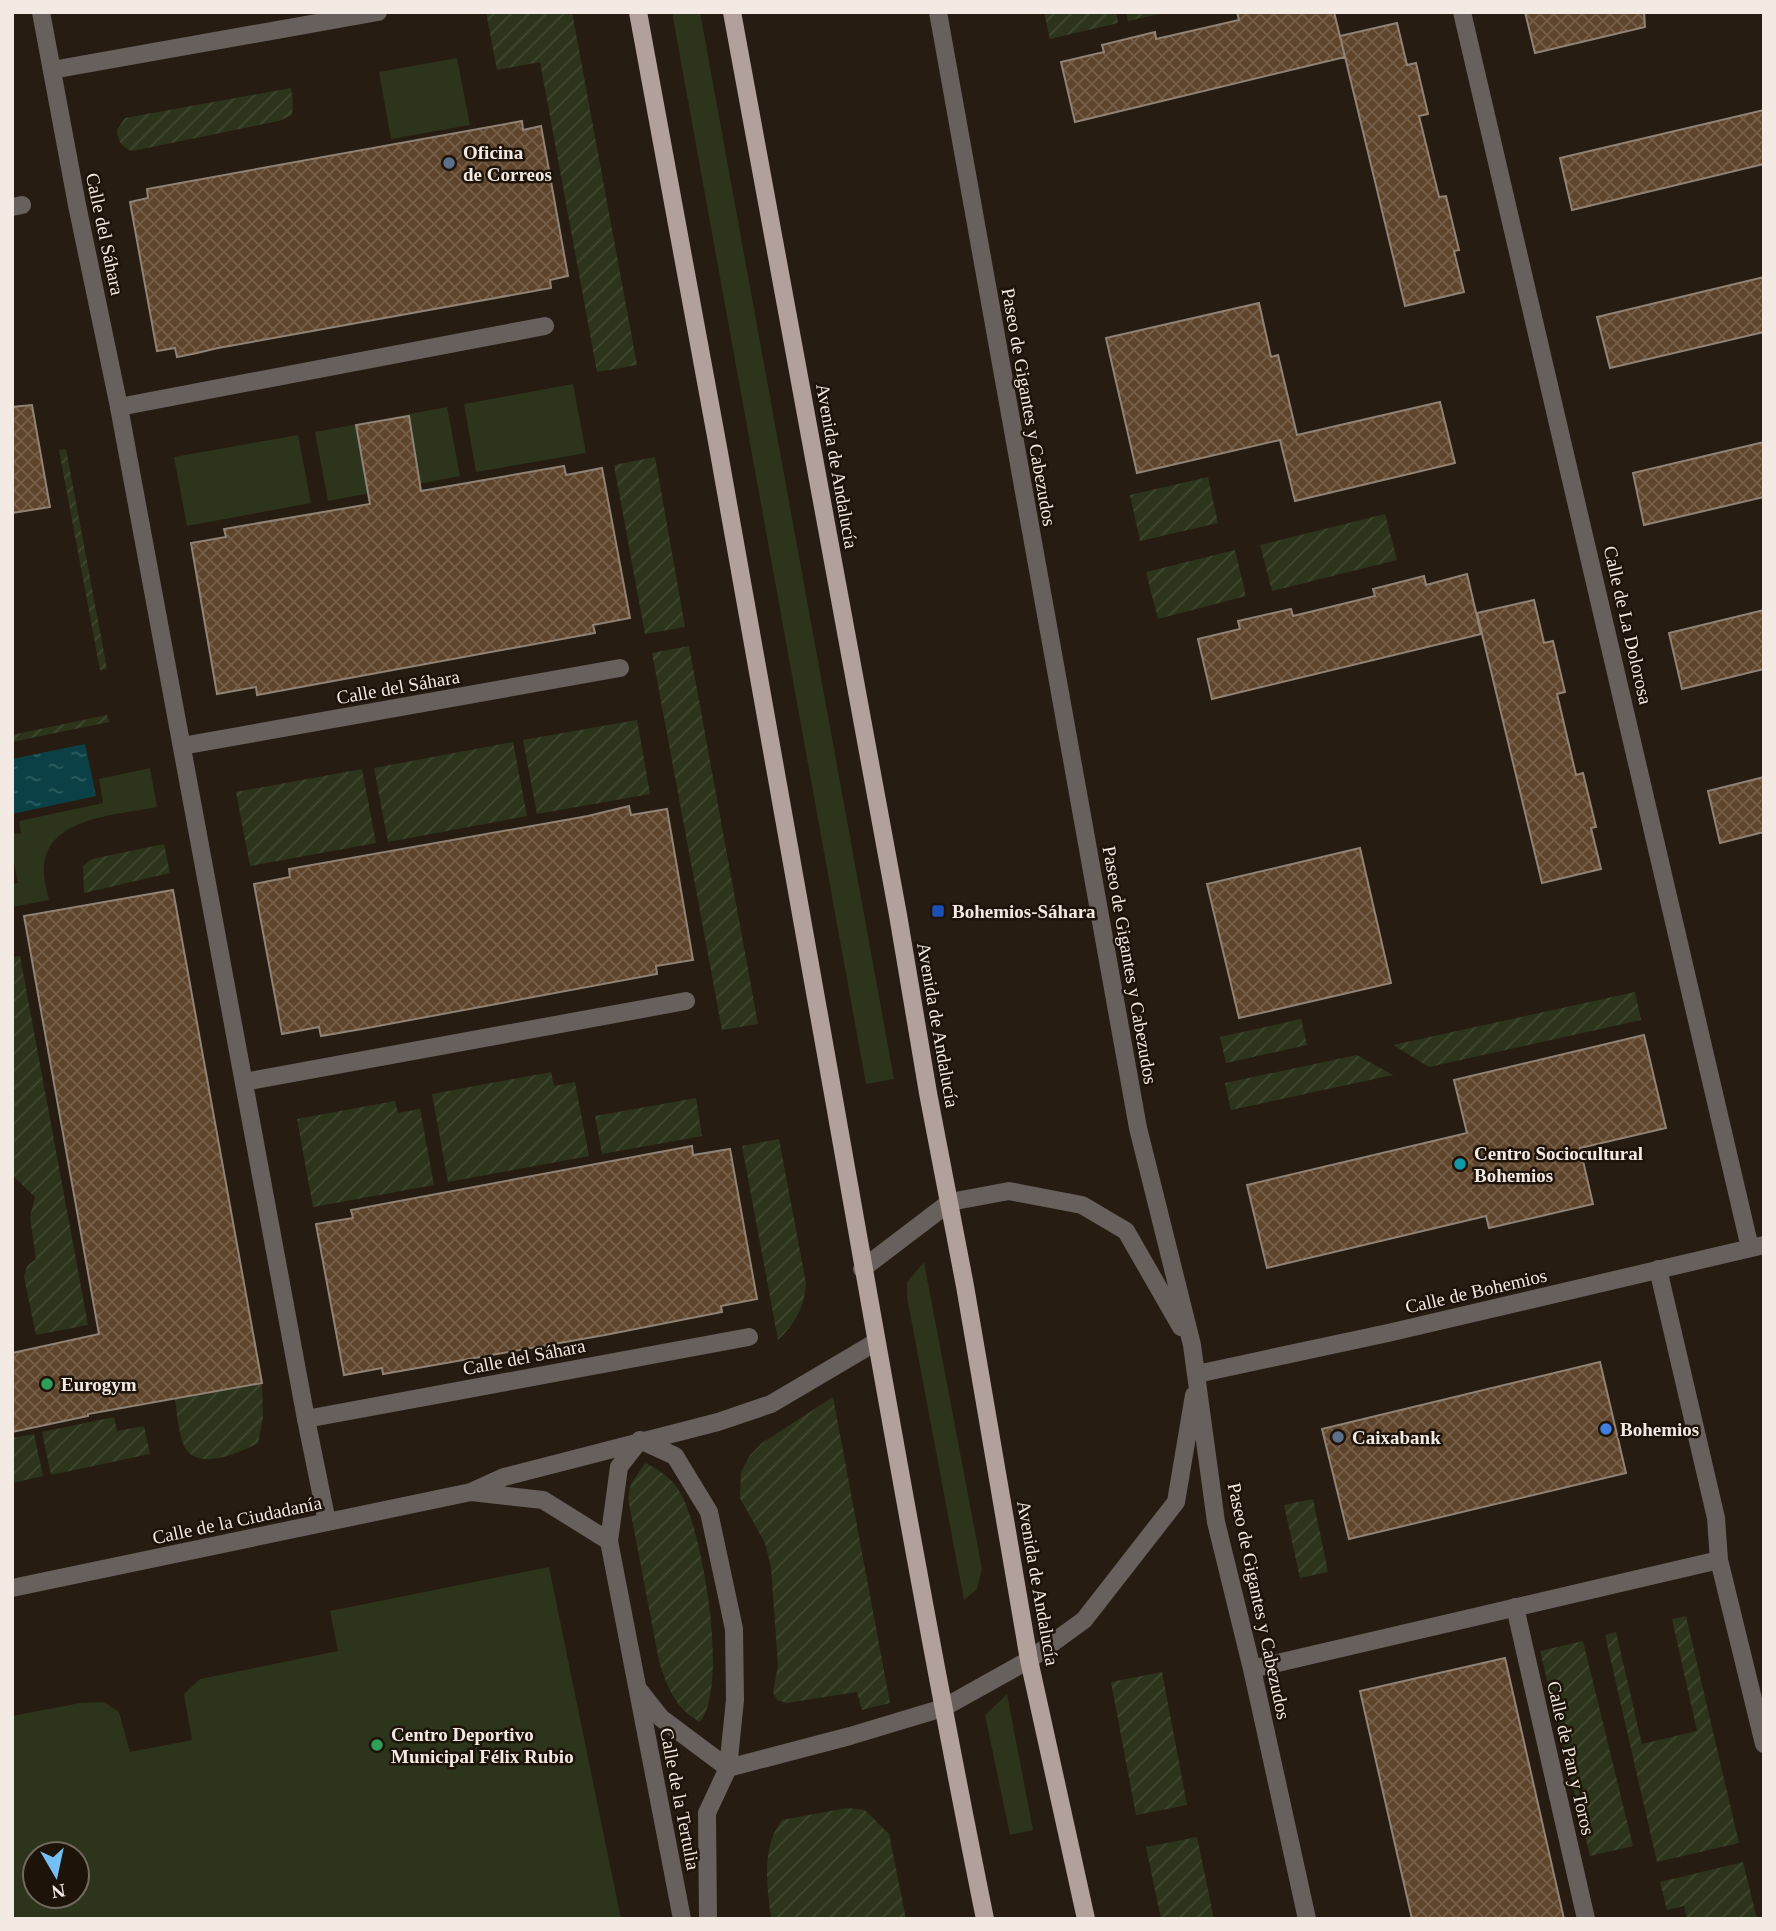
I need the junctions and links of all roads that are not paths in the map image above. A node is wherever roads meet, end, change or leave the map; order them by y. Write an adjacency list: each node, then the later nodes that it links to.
1 (41, 12): 7 (street, Calle del Sáhara)
2 (378, 12): 7 (street)
3 (638, 12): 16 (main road)
4 (732, 12): 14 (main road, Avenida de Andalucía)
5 (938, 12): 20 (street, Paseo de Gigantes y Cabezudos)
6 (1462, 12): 15 (street, Calle de La Dolorosa)
7 (52, 69): 9 (street, Calle del Sáhara)
8 (545, 326): 9 (street)
9 (119, 407): 11 (street, Calle del Sáhara)
10 (620, 668): 11 (street, Calle del Sáhara)
11 (182, 746): 13 (street, Calle del Sáhara)
12 (686, 1001): 13 (street)
13 (244, 1082): 22 (street, Calle del Sáhara)
14 (950, 1202): 16 (street); 20 (street); 30 (main road, Avenida de Andalucía)
15 (1757, 1246): 17 (street, Calle de Bohemios)
16 (862, 1269): 19 (main road)
17 (1658, 1269): 21 (street, Calle de Bohemios); 27 (street)
18 (750, 1337): 22 (street, Calle del Sáhara)
19 (876, 1342): 23 (street, Calle de la Ciudadanía); 33 (main road)
20 (1192, 1345): 21 (street, Paseo de Gigantes y Cabezudos)
21 (1197, 1374): 30 (street); 31 (street, Paseo de Gigantes y Cabezudos)
22 (306, 1419): 25 (street, Calle del Sáhara)
23 (640, 1440): 24 (street, Calle de la Ciudadanía); 26 (street, Calle de la Tertulia); 35 (street, Calle de la Tertulia)
24 (471, 1492): 25 (street, Calle de la Ciudadanía); 26 (street, Calle de la Ciudadanía)
25 (327, 1522): 28 (street, Calle de la Ciudadanía)
26 (609, 1541): 32 (street, Calle de la Tertulia)
27 (1719, 1560): 29 (street); 34 (street)
28 (12, 1588)
29 (1514, 1607): 31 (street); 41 (street, Calle de Pan y Toros)
30 (1029, 1660): 33 (street); 39 (main road, Avenida de Andalucía)
31 (1252, 1669): 40 (street, Paseo de Gigantes y Cabezudos)
32 (638, 1688): 35 (street, Calle de la Tertulia); 36 (street, Calle de la Tertulia)
33 (943, 1708): 35 (street); 38 (main road)
34 (1764, 1744)
35 (728, 1768): 37 (street, Calle de la Tertulia)
36 (682, 1919)
37 (708, 1919)
38 (985, 1919)
39 (1086, 1919)
40 (1307, 1919)
41 (1586, 1919)

